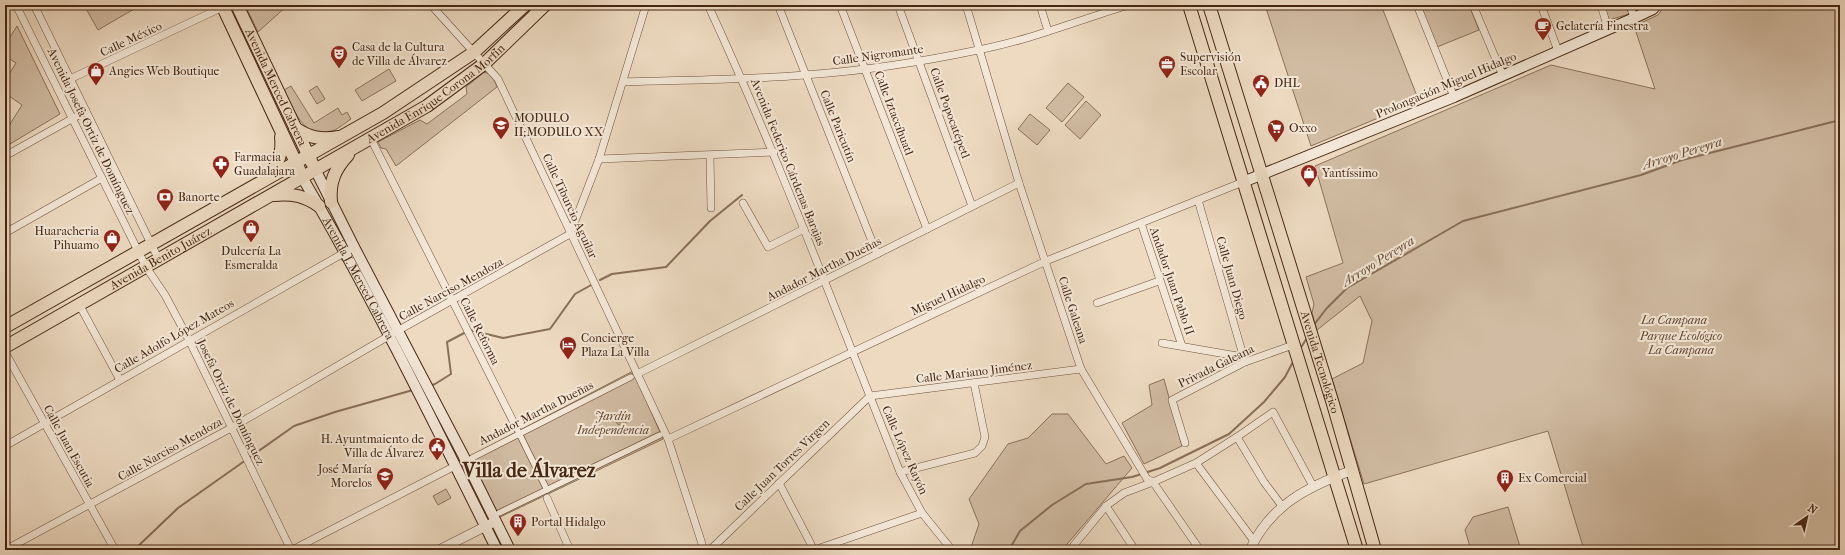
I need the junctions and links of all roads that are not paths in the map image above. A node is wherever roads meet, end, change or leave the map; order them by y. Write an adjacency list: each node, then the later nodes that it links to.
1 (16, 5): 41 (street, Avenida Josefa Ortiz de Domínguez)
2 (34, 5): 36 (street, Avenida Josefa Ortiz de Domínguez)
3 (237, 5): 42 (main road, Avenida Merced Cabrera)
4 (431, 5): 30 (street, Calle Tiburcio Aguilar)
5 (525, 5): 30 (main road, Avenida Enrique Corona Morfín)
6 (545, 5): 32 (main road, Avenida Enrique Corona Morfín)
7 (646, 5): 38 (street)
8 (708, 5): 37 (street, Avenida Federico Cárdenas Barajas)
9 (778, 5): 34 (street, Calle Paricutín)
10 (840, 5): 33 (street, Calle Iztaccíhuatl)
11 (898, 5): 31 (street, Calle Popocatépetl)
12 (966, 5): 28 (street, Calle Galeana)
13 (1040, 5): 27 (street)
14 (1129, 5): 24 (street, Calle Nigromante)
15 (1189, 5): 58 (main road, Avenida Tecnológico)
16 (1209, 5): 54 (main road, Avenida Tecnológico)
17 (1417, 5): 39 (street)
18 (1473, 5): 35 (street)
19 (1541, 5): 29 (street)
20 (1601, 5): 26 (street)
21 (1630, 5): 25 (street)
22 (223, 6): 36 (street, Calle México); 43 (main road, Avenida J. Merced Cabrera)
23 (1654, 6): 25 (main road, Prolongación Miguel Hidalgo)
24 (1112, 7): 27 (street, Calle Nigromante)
25 (1634, 18): 26 (main road, Prolongación Miguel Hidalgo)
26 (1608, 29): 29 (main road, Prolongación Miguel Hidalgo)
27 (1048, 31): 28 (street, Calle Nigromante)
28 (980, 50): 31 (street, Calle Nigromante); 59 (street, Calle Galeana)
29 (1558, 51): 35 (main road, Prolongación Miguel Hidalgo)
30 (474, 54): 32 (street, Calle Tiburcio Aguilar); 44 (main road, Avenida Enrique Corona Morfín)
31 (919, 61): 33 (street, Calle Nigromante); 64 (street, Calle Popocatépetl)
32 (484, 64): 45 (main road, Avenida Enrique Corona Morfín); 70 (street, Calle Tiburcio Aguilar)
33 (865, 68): 34 (street, Calle Nigromante); 68 (street, Calle Iztaccíhuatl)
34 (806, 75): 37 (street, Calle Nigromante); 75 (street, Calle Paricutín)
35 (1503, 76): 39 (main road, Prolongación Miguel Hidalgo)
36 (70, 79): 40 (street, Avenida Josefa Ortiz de Domínguez)
37 (742, 79): 38 (street, Calle Nigromante); 47 (street, Avenida Federico Cárdenas Barajas)
38 (623, 82): 51 (street)
39 (1454, 97): 54 (main road, Prolongación Miguel Hidalgo)
40 (86, 111): 41 (street); 71 (street, Avenida Josefa Ortiz de Domínguez)
41 (72, 118): 48 (street); 56 (street, Avenida Josefa Ortiz de Domínguez)
42 (295, 128): 44 (main road); 49 (main road, Avenida Merced Cabrera)
43 (280, 132): 52 (main road, Avenida J. Merced Cabrera); 57 (main road)
44 (346, 136): 49 (main road, Avenida Enrique Corona Morfín)
45 (371, 139): 46 (main road, Avenida Enrique Corona Morfín); 81 (street, Calle Reforma)
46 (354, 148): 53 (main road, Avenida Enrique Corona Morfín); 63 (main road)
47 (774, 152): 50 (street); 67 (street, Avenida Federico Cárdenas Barajas)
48 (5, 156)
49 (309, 156): 52 (main road, Avenida Benito Juárez); 53 (main road, Avenida Merced Cabrera)
50 (710, 156): 51 (street); 65 (street)
51 (599, 159): 70 (street)
52 (296, 163): 55 (main road, Avenida J. Merced Cabrera); 57 (main road, Avenida Benito Juárez)
53 (315, 169): 55 (main road, Avenida Benito Juárez); 63 (main road, Avenida J. Merced Cabrera)
54 (1262, 175): 58 (main road, Prolongación Miguel Hidalgo); 113 (main road, Avenida Tecnológico)
55 (302, 177): 60 (main road, Avenida Benito Juárez); 63 (main road, Avenida J. Merced Cabrera)
56 (102, 178): 69 (street); 73 (street, Avenida Josefa Ortiz de Domínguez)
57 (268, 178): 71 (main road, Avenida Benito Juárez)
58 (1243, 182): 61 (street, Miguel Hidalgo); 91 (main road, Avenida Tecnológico)
59 (1020, 183): 64 (street, Andador Martha Dueñas); 77 (street, Calle Galeana)
60 (273, 195): 63 (main road); 76 (main road, Avenida Benito Juárez)
61 (1198, 200): 66 (street, Miguel Hidalgo); 94 (street, Calle Juan Diego)
62 (743, 203): 67 (street)
63 (325, 204): 72 (main road, Avenida J. Merced Cabrera); 74 (main road, Avenida J. Merced Cabrera)
64 (972, 206): 68 (street, Andador Martha Dueñas)
65 (711, 208)
66 (1141, 223): 77 (street, Miguel Hidalgo); 80 (street, Andador Juan Pablo II)
67 (804, 229): 79 (street, Avenida Federico Cárdenas Barajas)
68 (927, 229): 75 (street, Andador Martha Dueñas)
69 (5, 233)
70 (570, 234): 81 (street, Calle Narciso Mendoza); 96 (street, Calle Tiburcio Aguilar)
71 (152, 244): 73 (main road, Avenida Benito Juárez); 76 (street, Avenida Josefa Ortiz de Domínguez)
72 (354, 247): 74 (street, Calle Adolfo López Mateos); 85 (main road, Avenida J. Merced Cabrera)
73 (138, 252): 78 (street, Avenida Josefa Ortiz de Domínguez); 84 (main road, Avenida Benito Juárez)
74 (344, 252): 86 (main road, Avenida J. Merced Cabrera); 87 (street, Calle Adolfo López Mateos)
75 (877, 254): 79 (street, Andador Martha Dueñas)
76 (159, 260): 78 (main road, Avenida Benito Juárez)
77 (1046, 261): 93 (street, Miguel Hidalgo); 95 (street, Calle Galeana)
78 (146, 267): 83 (main road, Avenida Benito Juárez); 87 (street, Josefa Ortiz de Domínguez)
79 (825, 280): 93 (street, Avenida Federico Cárdenas Barajas); 96 (street, Andador Martha Dueñas)
80 (1159, 281): 82 (street); 89 (street, Andador Juan Pablo II)
81 (452, 301): 85 (street, Calle Narciso Mendoza); 102 (street, Calle Reforma)
82 (1097, 303)
83 (80, 306): 90 (main road, Avenida Benito Juárez); 97 (street)
84 (5, 327)
85 (399, 330): 86 (street, Calle Narciso Mendoza); 99 (main road, Avenida J. Merced Cabrera)
86 (389, 337): 100 (main road, Avenida J. Merced Cabrera); 104 (street, Calle Narciso Mendoza)
87 (189, 340): 97 (street, Calle Adolfo López Mateos); 104 (street, Josefa Ortiz de Domínguez)
88 (1162, 343): 89 (street)
89 (1182, 346): 94 (street)
90 (5, 347)
91 (1293, 347): 94 (street, Privada Galeana); 115 (main road, Avenida Tecnológico)
92 (5, 352): 103 (street, Calle Juan Escutia)
93 (852, 352): 101 (street, Avenida Federico Cárdenas Barajas); 106 (street, Miguel Hidalgo)
94 (1244, 360): 108 (street, Privada Galeana)
95 (1081, 370): 98 (street, Calle Mariano Jiménez); 116 (street, Calle Galeana)
96 (634, 375): 105 (street, Andador Martha Dueñas); 106 (street, Calle Tiburcio Aguilar)
97 (120, 380): 103 (street, Calle Adolfo López Mateos)
98 (974, 383): 101 (street, Calle Mariano Jiménez); 114 (street)
99 (427, 386): 100 (main road); 125 (main road, Avenida J. Merced Cabrera)
100 (417, 390): 112 (main road, Avenida J. Merced Cabrera)
101 (870, 396): 114 (street, Calle López Rayón); 117 (street, Calle Juan Torres Virgen)
102 (514, 423): 105 (street, Calle Reforma)
103 (45, 425): 109 (street, Calle Adolfo López Mateos); 121 (street, Calle Juan Escutia)
104 (231, 428): 121 (street, Calle Narciso Mendoza); 131 (street, Josefa Ortiz de Domínguez)
105 (519, 434): 110 (street, Andador Martha Dueñas); 119 (street, Calle Reforma)
106 (664, 435): 119 (street); 136 (street, Calle Tiburcio Aguilar)
107 (1237, 437): 111 (street); 118 (street); 123 (street)
108 (1185, 443)
109 (5, 446)
110 (472, 458)
111 (1196, 463): 116 (street); 127 (street)
112 (455, 466): 126 (main road, Avenida J. Merced Cabrera); 131 (street)
113 (1353, 470): 115 (street); 144 (main road, Avenida Tecnológico)
114 (900, 472): 124 (street, Calle López Rayón)
115 (1333, 477): 118 (street); 143 (main road, Avenida Tecnológico)
116 (1150, 481): 122 (street); 141 (street, Calle Galeana)
117 (779, 483): 137 (street, Calle Juan Torres Virgen); 138 (street)
118 (1313, 486): 123 (street)
119 (547, 490): 125 (street)
120 (547, 498): 135 (street)
121 (90, 505): 129 (street, Calle Narciso Mendoza); 130 (street, Calle Juan Escutia)
122 (1106, 506): 128 (street); 140 (street)
123 (1282, 506): 127 (street)
124 (922, 513): 138 (street); 139 (street, Calle López Rayón)
125 (498, 517): 126 (street); 134 (main road, Avenida J. Merced Cabrera)
126 (486, 526): 132 (street); 133 (main road, Avenida J. Merced Cabrera)
127 (1254, 541): 142 (street)
128 (1073, 549)
129 (5, 550)
130 (114, 550)
131 (292, 550)
132 (439, 550)
133 (497, 550)
134 (510, 550)
135 (570, 550)
136 (704, 550)
137 (710, 550)
138 (814, 550)
139 (952, 550)
140 (1135, 550)
141 (1200, 550)
142 (1250, 550)
143 (1357, 550)
144 (1375, 550)

